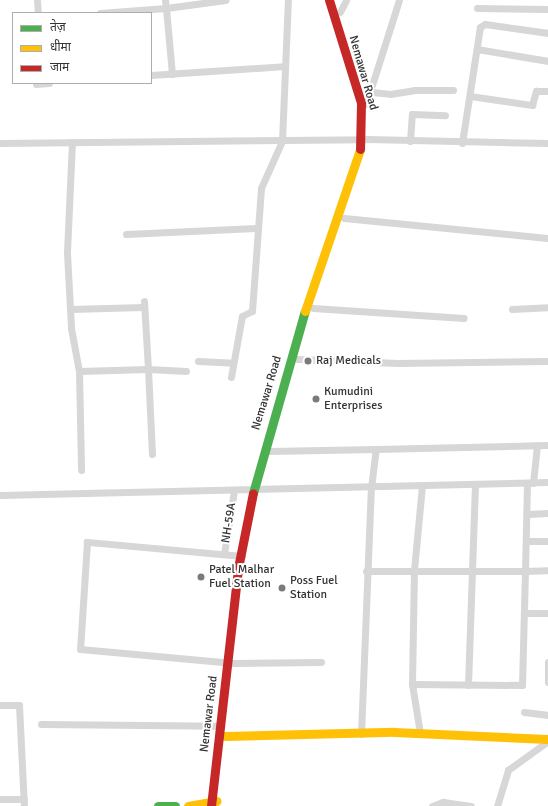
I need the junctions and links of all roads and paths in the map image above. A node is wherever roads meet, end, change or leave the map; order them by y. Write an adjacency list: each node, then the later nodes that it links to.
1 (37, 0): 12 (street)
2 (165, 0): 9 (street)
3 (225, 0): 9 (street)
4 (288, 0): 18 (street)
5 (329, 0): 27 (main road, Nemawar Road)
6 (336, 0): 14 (main road, Nemawar Road)
7 (346, 0): 14 (street)
8 (399, 0): 23 (street)
9 (166, 8): 13 (street); 19 (street)
10 (478, 8): 11 (street)
11 (548, 10)
12 (38, 12)
13 (113, 12)
14 (340, 12): 25 (main road, Nemawar Road)
15 (548, 33): 16 (street)
16 (477, 49): 17 (street); 24 (street)
17 (548, 61)
18 (285, 66): 19 (street); 28 (street)
19 (172, 74): 20 (street)
20 (152, 75)
21 (453, 90): 23 (street)
22 (548, 91): 24 (street)
23 (372, 92): 25 (street)
24 (470, 96): 32 (street)
25 (366, 104): 27 (main road, Nemawar Road)
26 (445, 115): 29 (street)
27 (366, 140): 28 (street); 29 (street); 34 (main road, Nemawar Road)
28 (282, 141): 30 (street); 36 (street)
29 (410, 141): 32 (street)
30 (72, 142): 31 (street); 41 (street)
31 (0, 143)
32 (462, 143): 33 (street)
33 (548, 143)
34 (353, 181): 35 (main road, Nemawar Road); 51 (main road, Nemawar Road)
35 (344, 218): 38 (street); 40 (main road, Nemawar Road)
36 (257, 228): 37 (street); 47 (street)
37 (126, 234)
38 (547, 238)
39 (548, 307): 42 (street)
40 (313, 308): 43 (street); 44 (main road, Nemawar Road)
41 (70, 309): 48 (street); 49 (street)
42 (512, 309)
43 (464, 318)
44 (297, 359): 45 (street); 51 (main road, Nemawar Road)
45 (548, 360)
46 (198, 361): 47 (street)
47 (233, 363): 52 (street)
48 (148, 369): 49 (street); 50 (street); 57 (street)
49 (79, 371): 58 (street)
50 (186, 371)
51 (288, 376): 56 (main road, Nemawar Road); 65 (main road, Nemawar Road)
52 (231, 377)
53 (537, 445): 54 (street); 55 (street); 60 (street)
54 (548, 445)
55 (376, 449): 56 (street); 63 (street)
56 (269, 451): 65 (main road, Nemawar Road)
57 (152, 454)
58 (81, 470)
59 (548, 482): 60 (street)
60 (530, 483): 61 (street); 68 (street)
61 (475, 484): 62 (street); 77 (street)
62 (422, 485): 63 (street); 73 (street)
63 (371, 488): 65 (street); 75 (street)
64 (234, 491): 65 (street); 66 (street); 71 (street, NH-59A)
65 (256, 491): 72 (main road, Nemawar Road)
66 (0, 495)
67 (548, 513): 68 (street)
68 (528, 514): 69 (street)
69 (528, 541): 70 (street); 76 (street)
70 (548, 541)
71 (224, 554): 72 (street); 80 (street)
72 (243, 556): 80 (main road, Nemawar Road)
73 (414, 570): 75 (street); 77 (street); 84 (street)
74 (548, 570): 76 (street)
75 (366, 571): 92 (street)
76 (525, 571): 77 (street); 78 (street)
77 (473, 572): 85 (street)
78 (524, 613): 79 (street); 85 (street)
79 (548, 613)
80 (230, 662): 81 (street); 90 (main road, Nemawar Road); 93 (main road, Nemawar Road)
81 (321, 662)
82 (548, 666): 83 (street)
83 (548, 682)
84 (412, 684): 85 (street); 91 (street)
85 (468, 685)
86 (0, 705): 96 (street)
87 (524, 712): 88 (street)
88 (548, 715)
89 (41, 724): 90 (street)
90 (220, 726): 97 (main road, Nemawar Road)
91 (420, 733): 92 (main road); 94 (main road)
92 (361, 734): 93 (main road)
93 (225, 736): 97 (main road, Nemawar Road)
94 (548, 740): 103 (street)
95 (0, 799): 96 (street)
96 (24, 803)
97 (214, 804): 100 (main road)
98 (158, 806): 99 (main road)
99 (174, 806)
100 (188, 806)
101 (432, 806): 102 (street)
102 (470, 806)
103 (497, 806)

